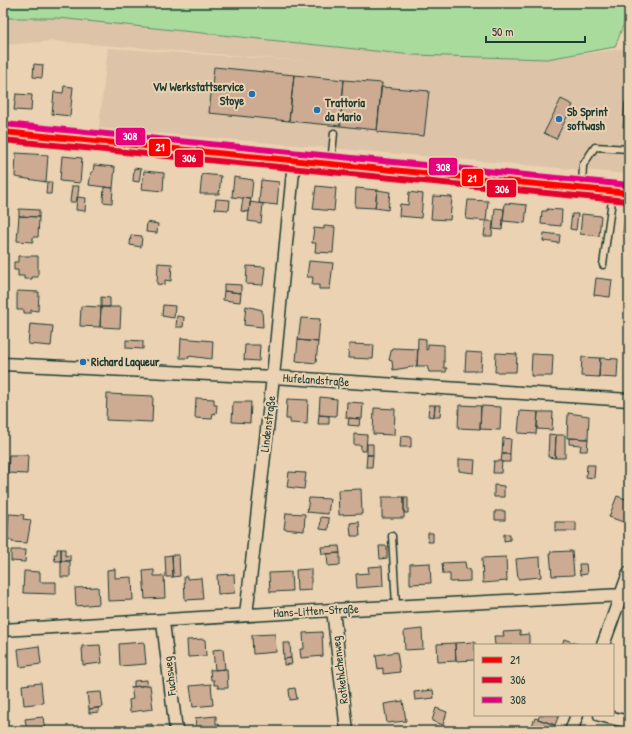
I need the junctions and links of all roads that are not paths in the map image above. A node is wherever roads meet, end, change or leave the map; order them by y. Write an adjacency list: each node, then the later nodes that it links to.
1 (3, 132): 4 (main road)
2 (334, 133): 5 (lane)
3 (629, 149): 6 (lane)
4 (294, 161): 5 (main road); 10 (street, Lindenstraße)
5 (331, 165): 6 (main road)
6 (581, 189): 7 (main road)
7 (621, 192): 8 (lane)
8 (603, 265)
9 (3, 364): 10 (street, Hufelandstraße)
10 (273, 377): 11 (street, Hufelandstraße); 17 (street, Lindenstraße)
11 (629, 400)
12 (392, 536): 15 (lane)
13 (629, 573): 14 (street)
14 (626, 596): 15 (street, Hans-Litten-Straße); 20 (street)
15 (396, 606): 16 (street, Hans-Litten-Straße)
16 (332, 610): 17 (street, Hans-Litten-Straße); 25 (street, Rotkehlchenweg)
17 (246, 615): 18 (street, Hans-Litten-Straße)
18 (163, 622): 19 (street, Hans-Litten-Straße); 24 (street, Fuchsweg)
19 (3, 630)
20 (603, 644)
21 (577, 716): 26 (street)
22 (604, 716): 23 (street)
23 (629, 722)
24 (176, 731)
25 (347, 731)
26 (571, 731)

